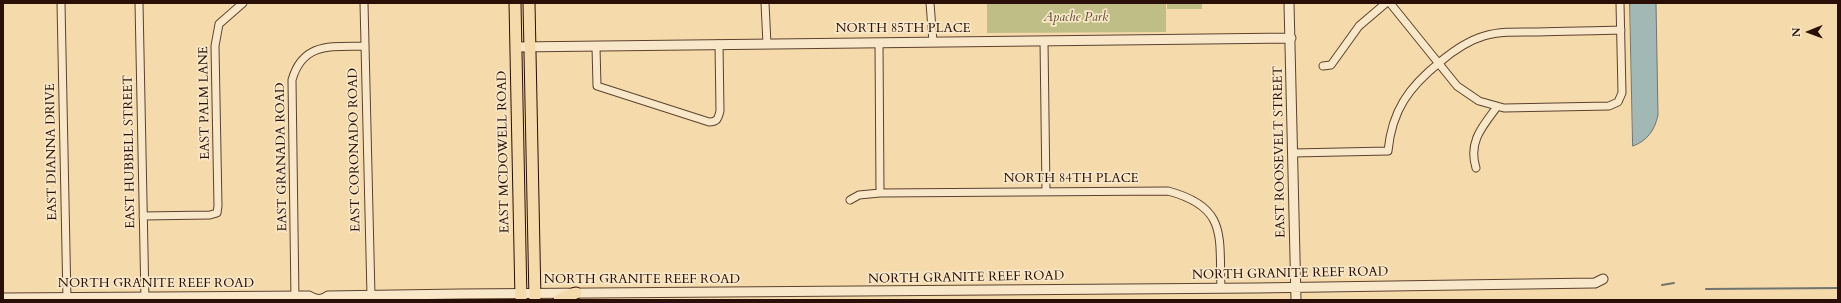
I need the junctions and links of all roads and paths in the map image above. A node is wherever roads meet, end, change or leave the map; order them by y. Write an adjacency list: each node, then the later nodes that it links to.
1 (61, 3): 44 (street, EAST DIANNA DRIVE)
2 (139, 3): 34 (street, EAST HUBBELL STREET)
3 (243, 3): 34 (street, EAST PALM LANE)
4 (364, 3): 20 (street, EAST CORONADO ROAD)
5 (515, 3): 22 (main road, EAST MCDOWELL ROAD)
6 (529, 3): 23 (main road)
7 (765, 3): 19 (street)
8 (930, 3): 16 (street)
9 (1289, 3): 14 (street, EAST ROOSEVELT STREET)
10 (1386, 3): 25 (street)
11 (1390, 3): 24 (street)
12 (1620, 3): 13 (street)
13 (1620, 30): 24 (street); 26 (street)
14 (1291, 38): 15 (street, NORTH 85TH PLACE); 29 (street, EAST ROOSEVELT STREET)
15 (1044, 41): 16 (street, NORTH 85TH PLACE); 31 (street)
16 (933, 42): 17 (street, NORTH 85TH PLACE)
17 (879, 43): 19 (street, NORTH 85TH PLACE); 32 (street)
18 (719, 44): 19 (street, NORTH 85TH PLACE); 21 (street, NORTH 85TH PLACE); 21 (street)
19 (767, 44)
20 (365, 46): 39 (street, EAST CORONADO ROAD); 43 (street, EAST GRANADA ROAD)
21 (596, 46): 23 (street, NORTH 85TH PLACE)
22 (516, 47): 23 (street, NORTH 85TH PLACE); 28 (main road, EAST MCDOWELL ROAD)
23 (530, 47): 27 (main road)
24 (1438, 63): 26 (street); 29 (street)
25 (1323, 66)
26 (1497, 107): 30 (street)
27 (531, 133): 28 (main road); 41 (main road)
28 (518, 134): 40 (main road, EAST MCDOWELL ROAD)
29 (1293, 152): 36 (street, EAST ROOSEVELT STREET)
30 (1476, 168)
31 (1046, 192): 32 (street, NORTH 84TH PLACE); 37 (street, NORTH 84TH PLACE)
32 (880, 194): 33 (street, NORTH 84TH PLACE)
33 (850, 200)
34 (143, 216): 45 (street, EAST HUBBELL STREET)
35 (1603, 279): 36 (street, NORTH GRANITE REEF ROAD)
36 (1296, 287): 37 (street, NORTH GRANITE REEF ROAD); 48 (street, EAST ROOSEVELT STREET)
37 (1221, 288): 38 (street, NORTH GRANITE REEF ROAD)
38 (576, 293): 41 (street, NORTH GRANITE REEF ROAD); 47 (main road)
39 (371, 296): 40 (street, NORTH GRANITE REEF ROAD); 43 (street, NORTH GRANITE REEF ROAD)
40 (521, 297): 41 (street, NORTH GRANITE REEF ROAD)
41 (534, 297)
42 (3, 298): 44 (street, NORTH GRANITE REEF ROAD)
43 (295, 298): 46 (street, NORTH GRANITE REEF ROAD)
44 (67, 299): 45 (street, NORTH GRANITE REEF ROAD)
45 (145, 299): 46 (street, NORTH GRANITE REEF ROAD)
46 (220, 299)
47 (559, 300)
48 (1296, 300)

